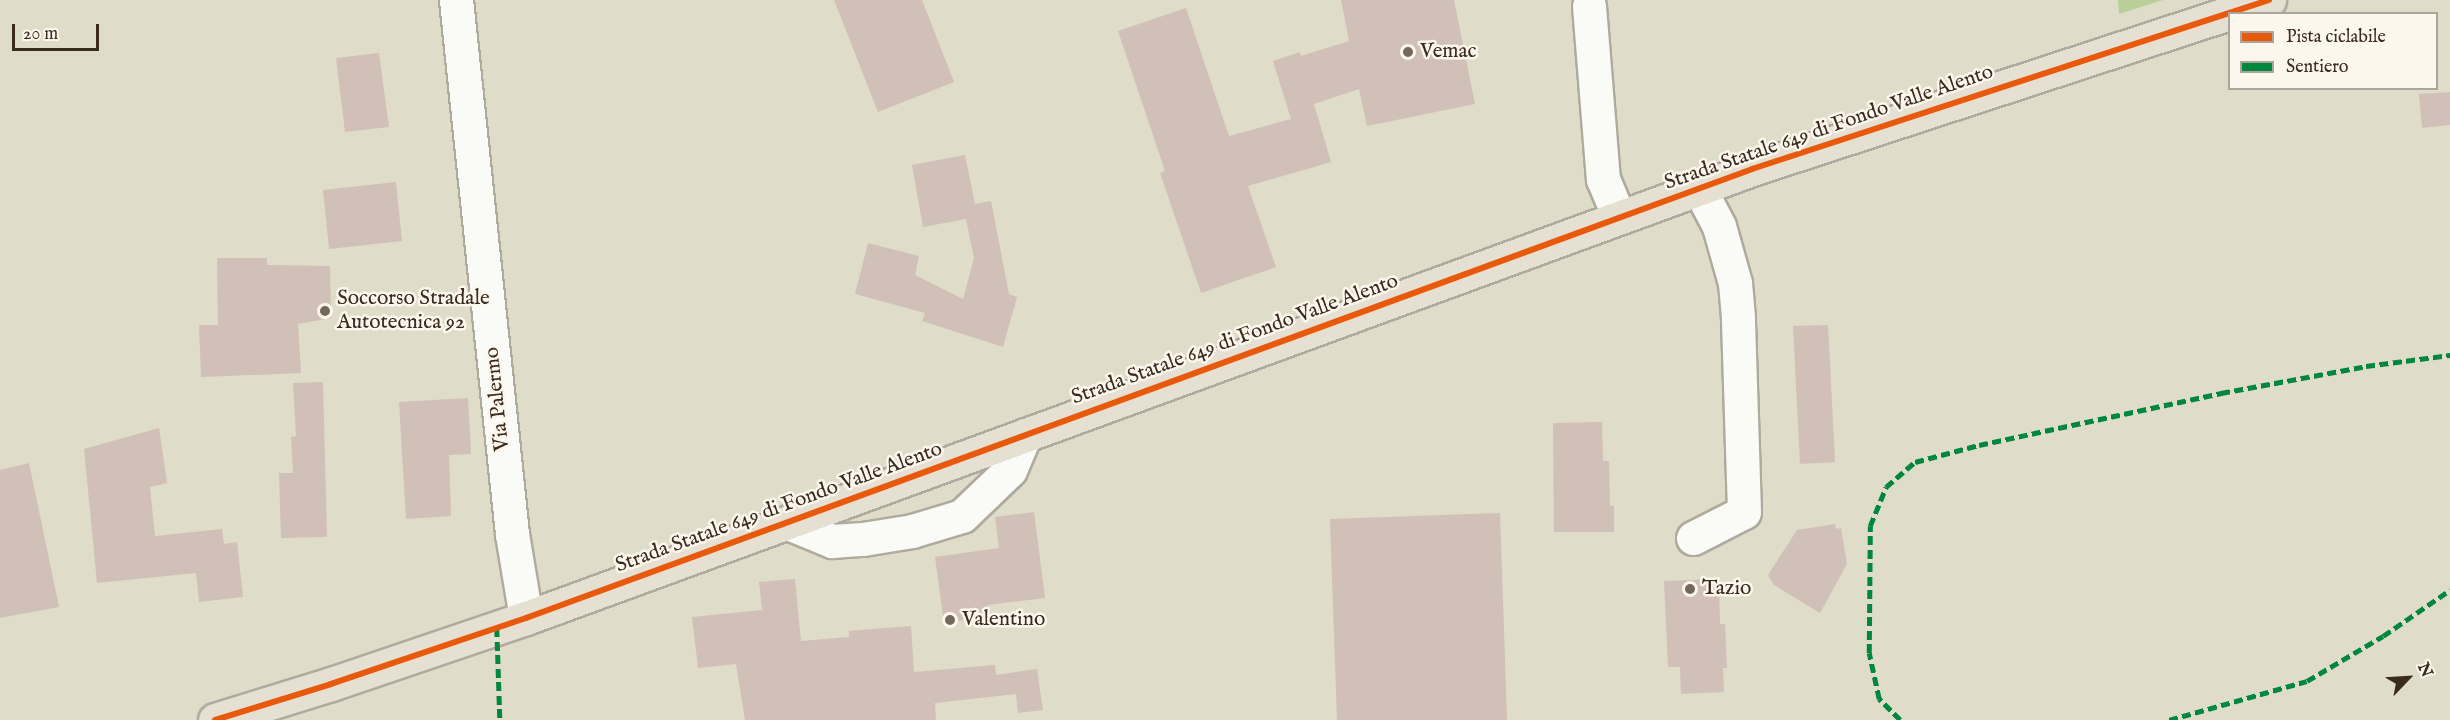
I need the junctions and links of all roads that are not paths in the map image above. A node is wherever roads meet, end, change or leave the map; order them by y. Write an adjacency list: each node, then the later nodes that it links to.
1 (456, 0): 11 (street, Via Palermo)
2 (2269, 0): 4 (main road, Strada Statale 649 di Fondo Valle Alento)
3 (1589, 6): 7 (street)
4 (2233, 12)
5 (2228, 14): 6 (main road, Strada Statale 649 di Fondo Valle Alento)
6 (1699, 188): 7 (main road, Strada Statale 649 di Fondo Valle Alento); 10 (street)
7 (1618, 217): 8 (main road, Strada Statale 649 di Fondo Valle Alento)
8 (1025, 435): 9 (main road, Strada Statale 649 di Fondo Valle Alento); 9 (street)
9 (788, 523): 11 (main road, Strada Statale 649 di Fondo Valle Alento)
10 (1693, 538)
11 (526, 618): 12 (main road, Strada Statale 649 di Fondo Valle Alento)
12 (215, 720)

